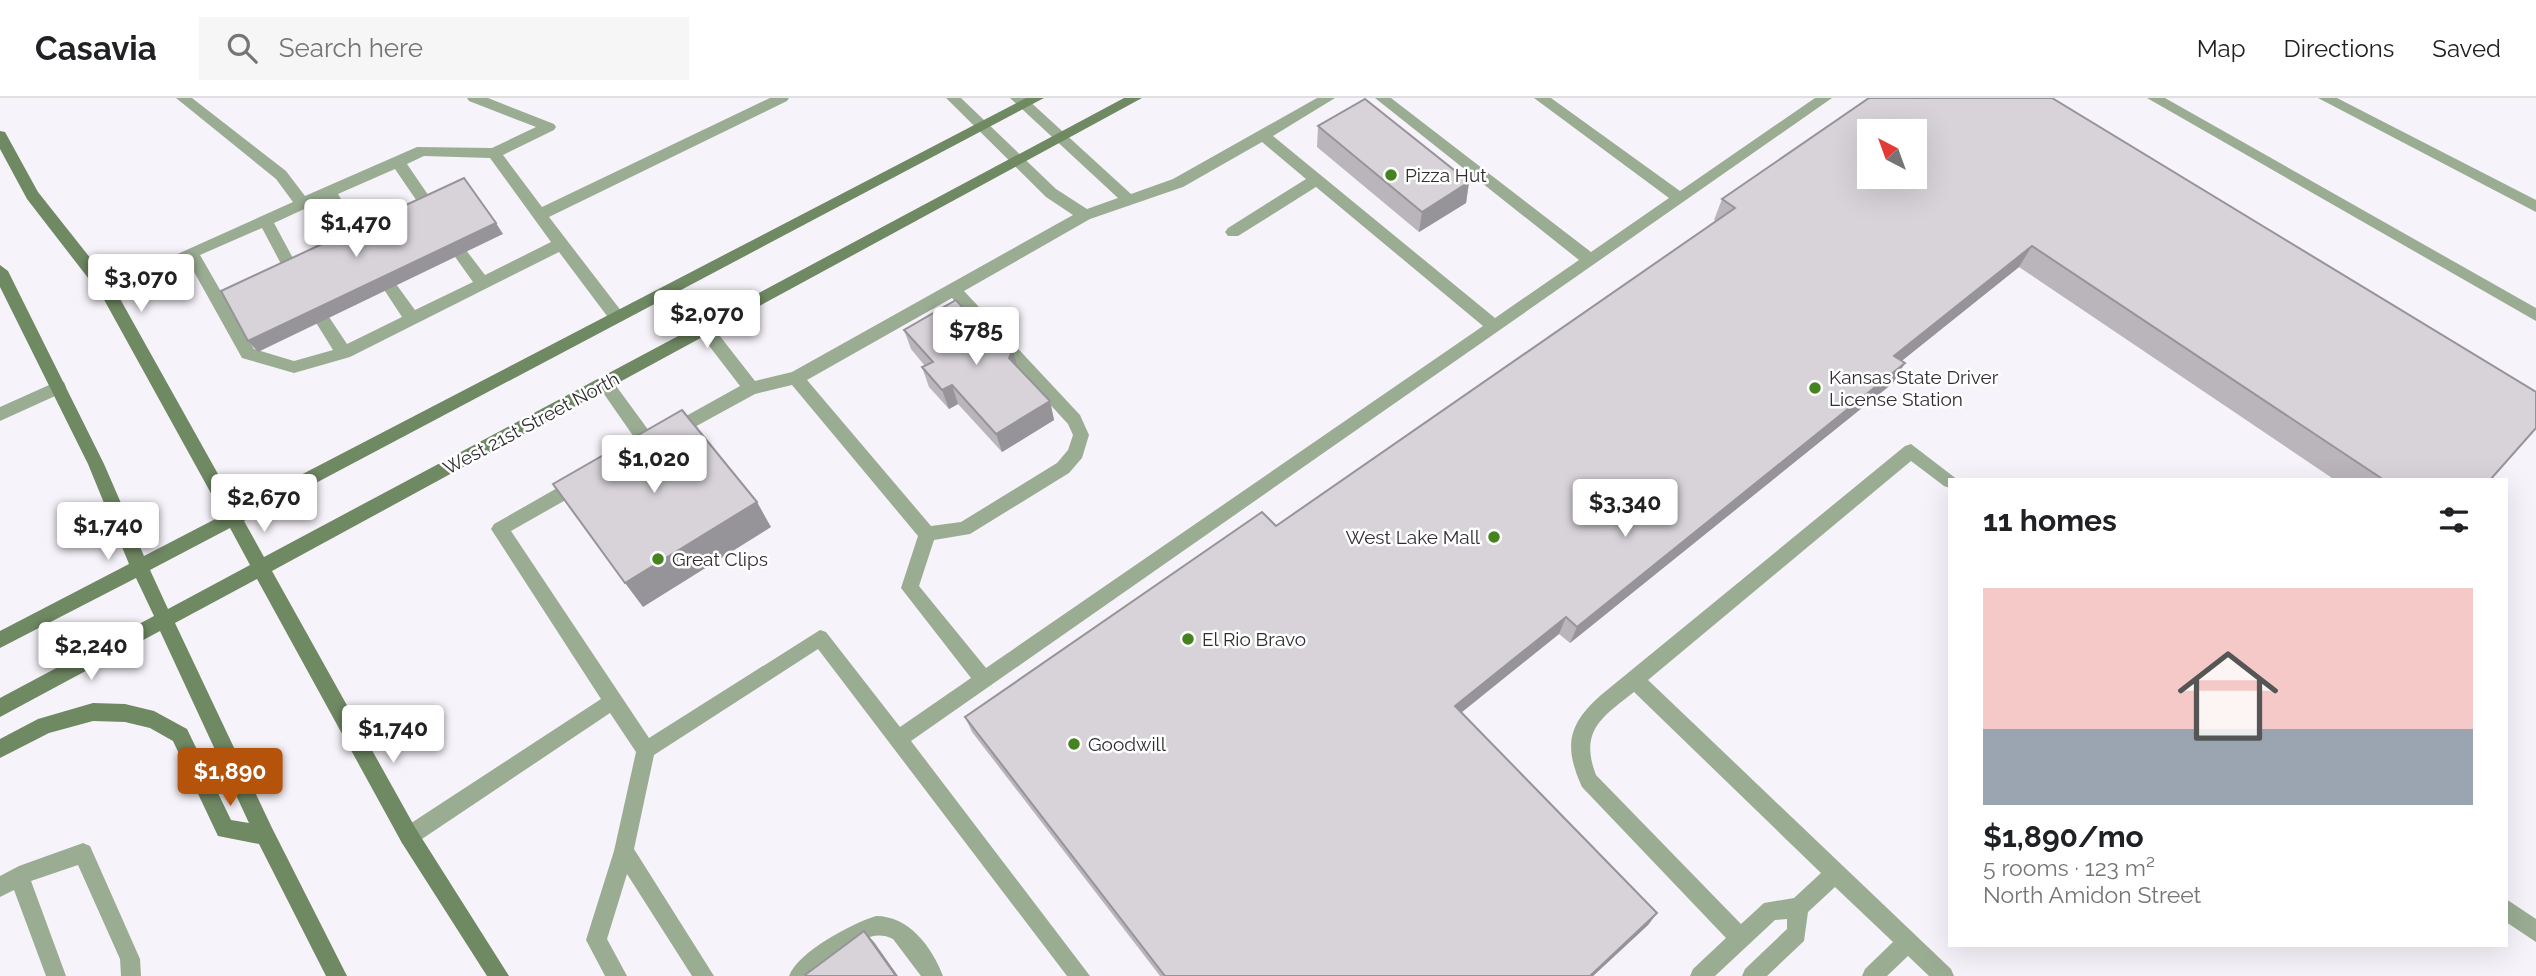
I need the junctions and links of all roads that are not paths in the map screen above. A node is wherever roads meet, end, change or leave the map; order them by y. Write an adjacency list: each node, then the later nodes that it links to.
1 (183, 98): 24 (street)
2 (474, 98): 17 (street)
3 (782, 98): 27 (street)
4 (953, 98): 13 (street)
5 (1135, 98): 16 (main road, West 21st Street North)
6 (1328, 98): 14 (street)
7 (1382, 98): 35 (street)
8 (1541, 98): 22 (street)
9 (1825, 98): 22 (street)
10 (2154, 98): 42 (street)
11 (2325, 98): 25 (street)
12 (1026, 100): 13 (main road); 16 (street)
13 (983, 126): 18 (street); 43 (main road)
14 (1264, 135): 20 (street); 23 (street)
15 (0, 136): 41 (main road)
16 (1061, 138): 18 (main road, West 21st Street North); 23 (street)
17 (494, 153): 19 (street); 27 (street)
18 (1018, 161): 28 (street); 47 (main road, West 21st Street North)
19 (398, 162): 21 (street); 26 (street)
20 (1317, 179): 30 (street); 46 (street)
21 (329, 192): 24 (street); 31 (street)
22 (1680, 199): 35 (street)
23 (1129, 200): 28 (street)
24 (302, 203): 29 (street)
25 (2536, 207)
26 (430, 209)
27 (539, 215): 32 (street)
28 (1085, 215): 40 (street)
29 (265, 220): 33 (street); 37 (street)
30 (1233, 232)
31 (360, 242)
32 (561, 244): 38 (street); 43 (street)
33 (191, 253): 41 (street); 48 (street)
34 (461, 254): 38 (street)
35 (1590, 260): 46 (street)
36 (0, 271): 51 (main road)
37 (293, 273)
38 (482, 283): 44 (street)
39 (391, 288): 44 (street)
40 (954, 290): 49 (street); 57 (street)
41 (108, 292): 56 (main road)
42 (2536, 315)
43 (616, 316): 56 (main road)
44 (412, 318): 48 (street)
45 (323, 321): 48 (street)
46 (1494, 326): 62 (street)
47 (706, 330): 50 (main road, West 21st Street North); 52 (street)
48 (344, 353)
49 (796, 378): 52 (street); 57 (street)
50 (605, 384): 52 (street); 59 (main road, West 21st Street North)
51 (58, 387): 53 (street); 58 (main road)
52 (751, 387)
53 (0, 414)
54 (591, 477): 64 (street)
55 (1948, 480): 63 (street)
56 (234, 519): 58 (main road); 59 (main road)
57 (927, 534): 62 (street)
58 (140, 568): 60 (main road); 61 (main road)
59 (261, 568): 60 (main road, West 21st Street North); 70 (main road)
60 (164, 620): 65 (main road, West 21st Street North); 69 (main road)
61 (0, 640)
62 (983, 678): 66 (street)
63 (1635, 680): 72 (street); 78 (street)
64 (613, 701): 68 (street); 70 (street)
65 (0, 708)
66 (898, 739): 68 (street); 88 (street)
67 (0, 749): 69 (main road)
68 (646, 750): 71 (street)
69 (265, 835): 82 (main road)
70 (409, 836): 83 (main road)
71 (624, 850): 84 (street); 85 (street)
72 (1835, 873): 75 (street); 79 (street)
73 (19, 876): 74 (street); 80 (street); 81 (street)
74 (0, 887)
75 (1798, 908): 78 (street); 90 (street)
76 (2508, 911): 77 (street)
77 (2536, 932)
78 (1741, 938): 89 (street)
79 (1908, 942): 91 (street); 92 (street)
80 (56, 976)
81 (131, 976)
82 (337, 976)
83 (499, 976)
84 (617, 976)
85 (704, 976)
86 (799, 976): 87 (street)
87 (933, 976)
88 (1080, 976)
89 (1700, 976)
90 (1752, 976)
91 (1872, 976)
92 (1944, 976)

